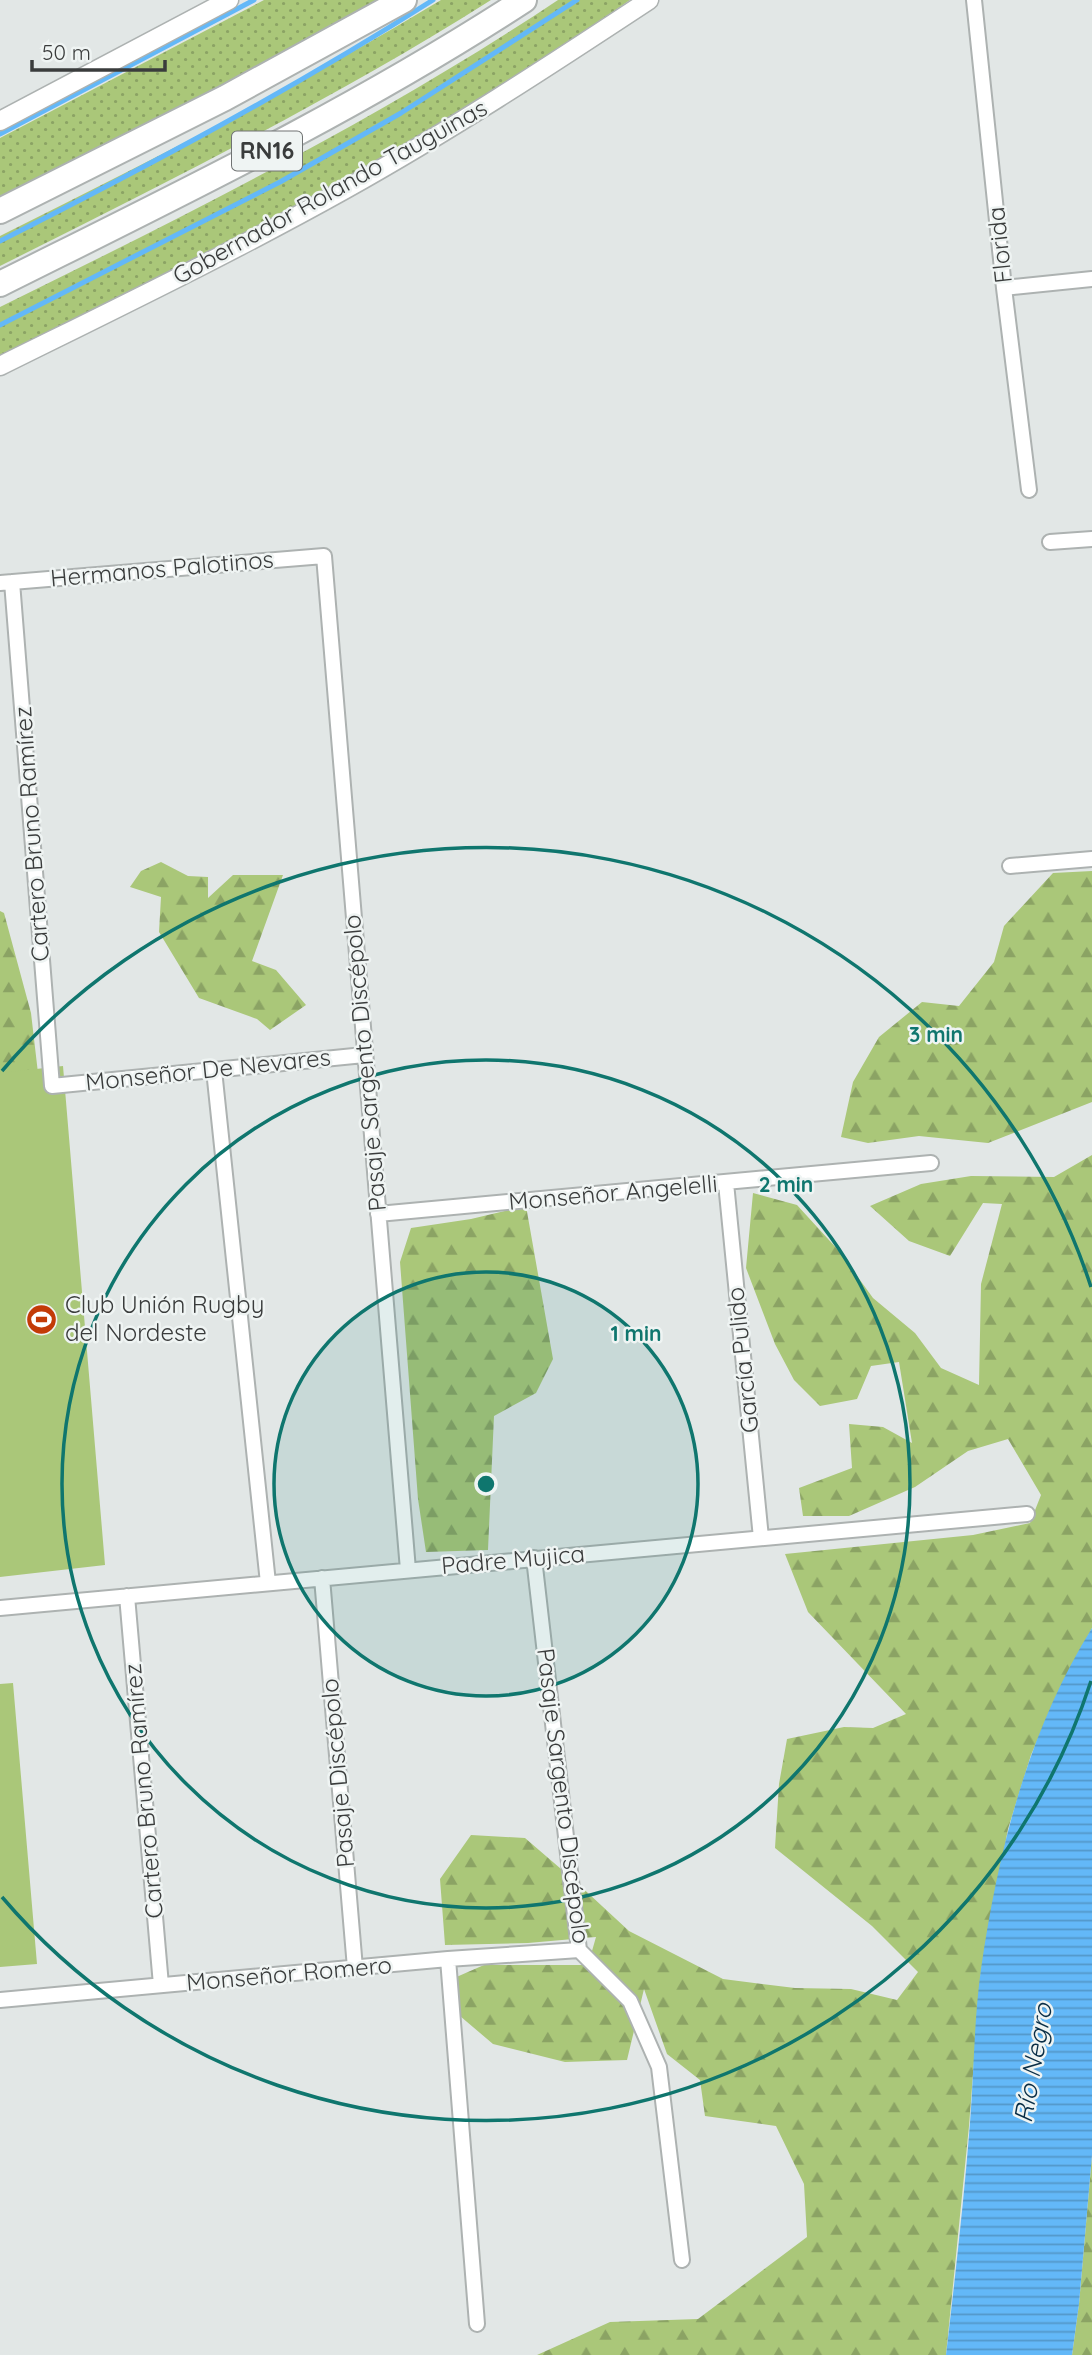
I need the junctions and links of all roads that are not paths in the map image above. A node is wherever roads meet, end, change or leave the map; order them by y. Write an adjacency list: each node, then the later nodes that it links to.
1 (229, 0): 6 (street)
2 (404, 0): 7 (highway, RN16)
3 (524, 0): 9 (highway, RN16)
4 (649, 0): 11 (street, Gobernador Rolando Tauguinas)
5 (974, 0): 10 (street, Florida)
6 (0, 121)
7 (0, 211)
8 (1092, 279): 10 (street)
9 (0, 284)
10 (1004, 288): 12 (street, Florida)
11 (0, 366)
12 (1029, 490)
13 (1092, 539): 14 (street)
14 (1050, 542)
15 (324, 556): 16 (street, Hermanos Palotinos); 19 (street, Pasaje Sargento Discépolo)
16 (6, 582): 21 (street, Cartero Bruno Ramírez)
17 (1092, 859): 18 (street)
18 (1010, 866)
19 (365, 1055): 20 (street, Monseñor De Nevares); 24 (street, Pasaje Sargento Discépolo)
20 (214, 1070): 21 (street, Monseñor De Nevares); 30 (street)
21 (52, 1086)
22 (931, 1163): 23 (street, Monseñor Angelelli)
23 (726, 1183): 24 (street, Monseñor Angelelli); 26 (street, García Pulido)
24 (378, 1214): 28 (street, Pasaje Sargento Discépolo)
25 (1027, 1514): 26 (street, Padre Mujica)
26 (761, 1538): 27 (street, Padre Mujica)
27 (534, 1558): 28 (street, Padre Mujica); 33 (street, Pasaje Sargento Discépolo)
28 (408, 1570): 29 (street, Padre Mujica)
29 (322, 1578): 30 (street, Padre Mujica); 35 (street, Pasaje Discépolo)
30 (268, 1583): 31 (street, Padre Mujica)
31 (127, 1596): 32 (street, Padre Mujica); 36 (street, Cartero Bruno Ramírez)
32 (0, 1608)
33 (579, 1950): 34 (street, Monseñor Romero); 38 (street, Pasaje Sargento Discépolo)
34 (448, 1959): 35 (street, Monseñor Romero); 39 (street)
35 (355, 1968): 36 (street, Monseñor Romero)
36 (161, 1985): 37 (street, Monseñor Romero)
37 (0, 2000)
38 (682, 2260)
39 (477, 2324)

